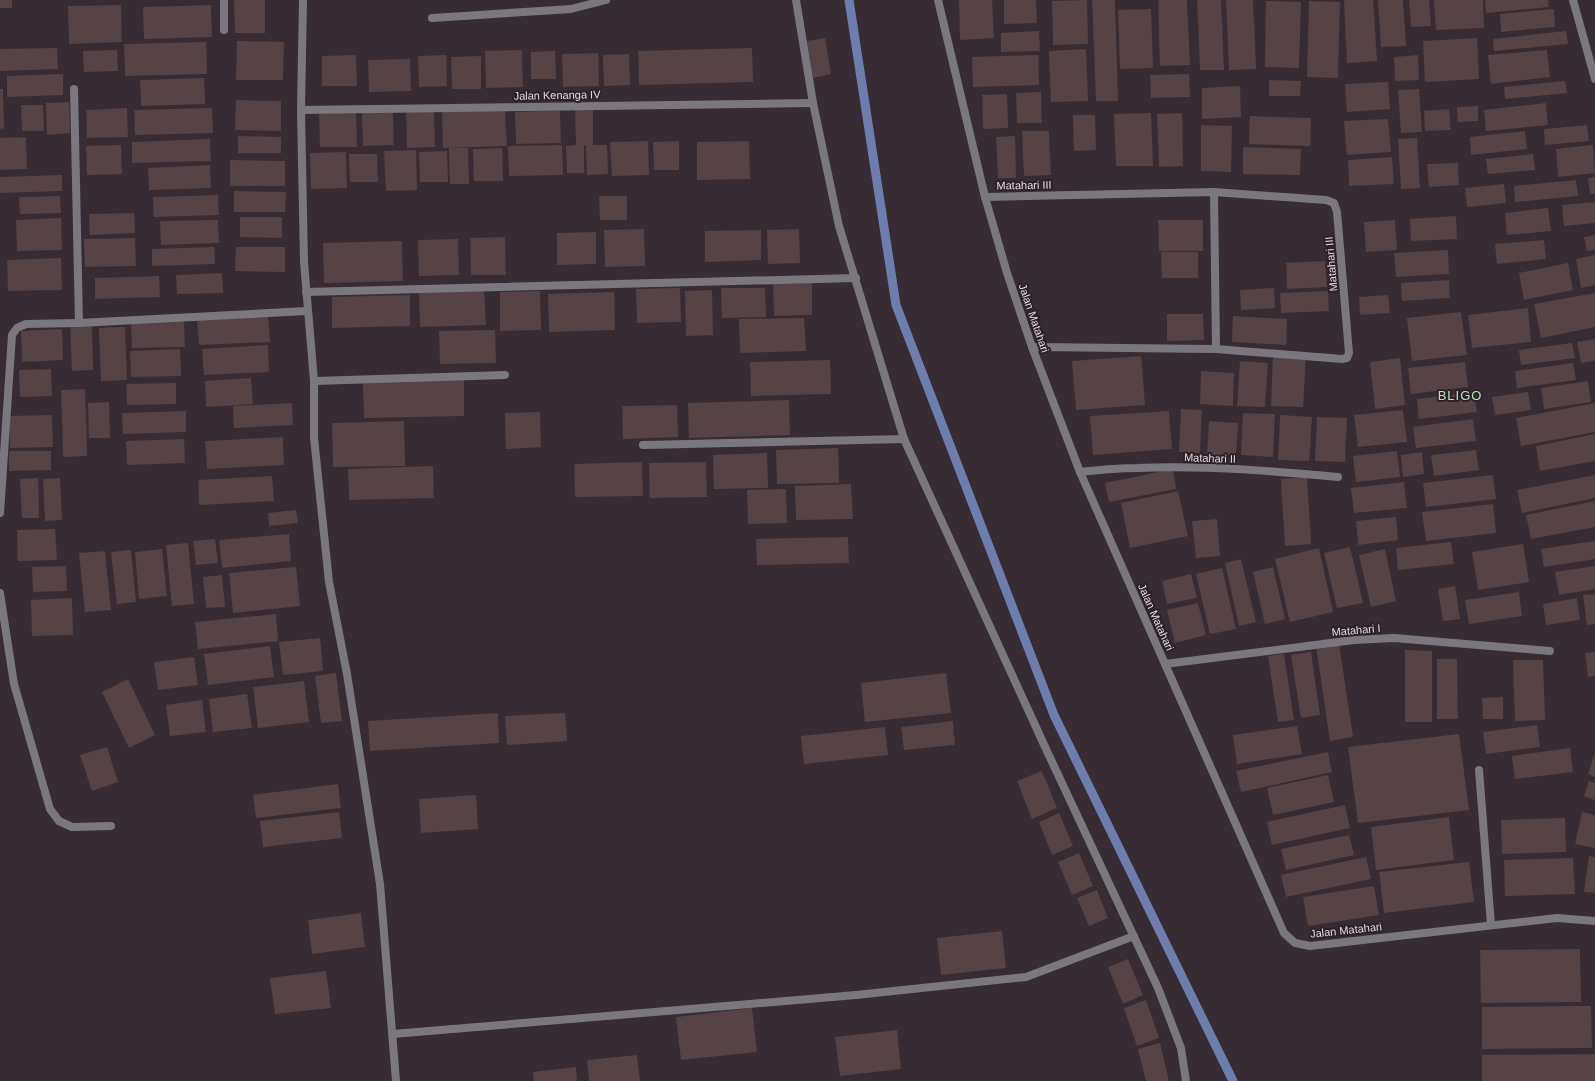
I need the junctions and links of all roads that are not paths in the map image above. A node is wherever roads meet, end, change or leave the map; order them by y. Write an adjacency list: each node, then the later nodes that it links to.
1 (224, 0): 8 (street)
2 (303, 0): 12 (street)
3 (606, 0): 7 (street)
4 (796, 0): 11 (street)
5 (938, 0): 14 (street, Jalan Matahari)
6 (1573, 0): 9 (street)
7 (432, 18)
8 (224, 30)
9 (1595, 80)
10 (74, 89): 18 (street)
11 (813, 103): 12 (street, Jalan Kenanga IV); 15 (street)
12 (301, 110): 16 (street)
13 (1214, 192): 14 (street, Matahari III); 20 (street); 20 (street, Matahari III)
14 (985, 197): 19 (street, Jalan Matahari)
15 (856, 278): 16 (street); 23 (street)
16 (306, 292): 17 (street)
17 (307, 311): 18 (street); 22 (street)
18 (79, 323): 27 (street)
19 (1032, 347): 20 (street, Matahari III); 25 (street, Jalan Matahari)
20 (1216, 349)
21 (505, 375): 22 (street)
22 (314, 381): 36 (street)
23 (904, 439): 24 (street); 35 (street)
24 (643, 445)
25 (1080, 472): 26 (street, Matahari II); 30 (street, Jalan Matahari)
26 (1338, 477)
27 (0, 513)
28 (0, 593): 32 (street)
29 (1550, 651): 30 (street, Matahari I)
30 (1165, 664): 34 (street, Jalan Matahari)
31 (1479, 770): 34 (street)
32 (111, 826)
33 (1595, 921): 34 (street, Jalan Matahari)
34 (1491, 925)
35 (1134, 936): 36 (street); 38 (street)
36 (393, 1034): 37 (street)
37 (396, 1081)
38 (1186, 1081)

